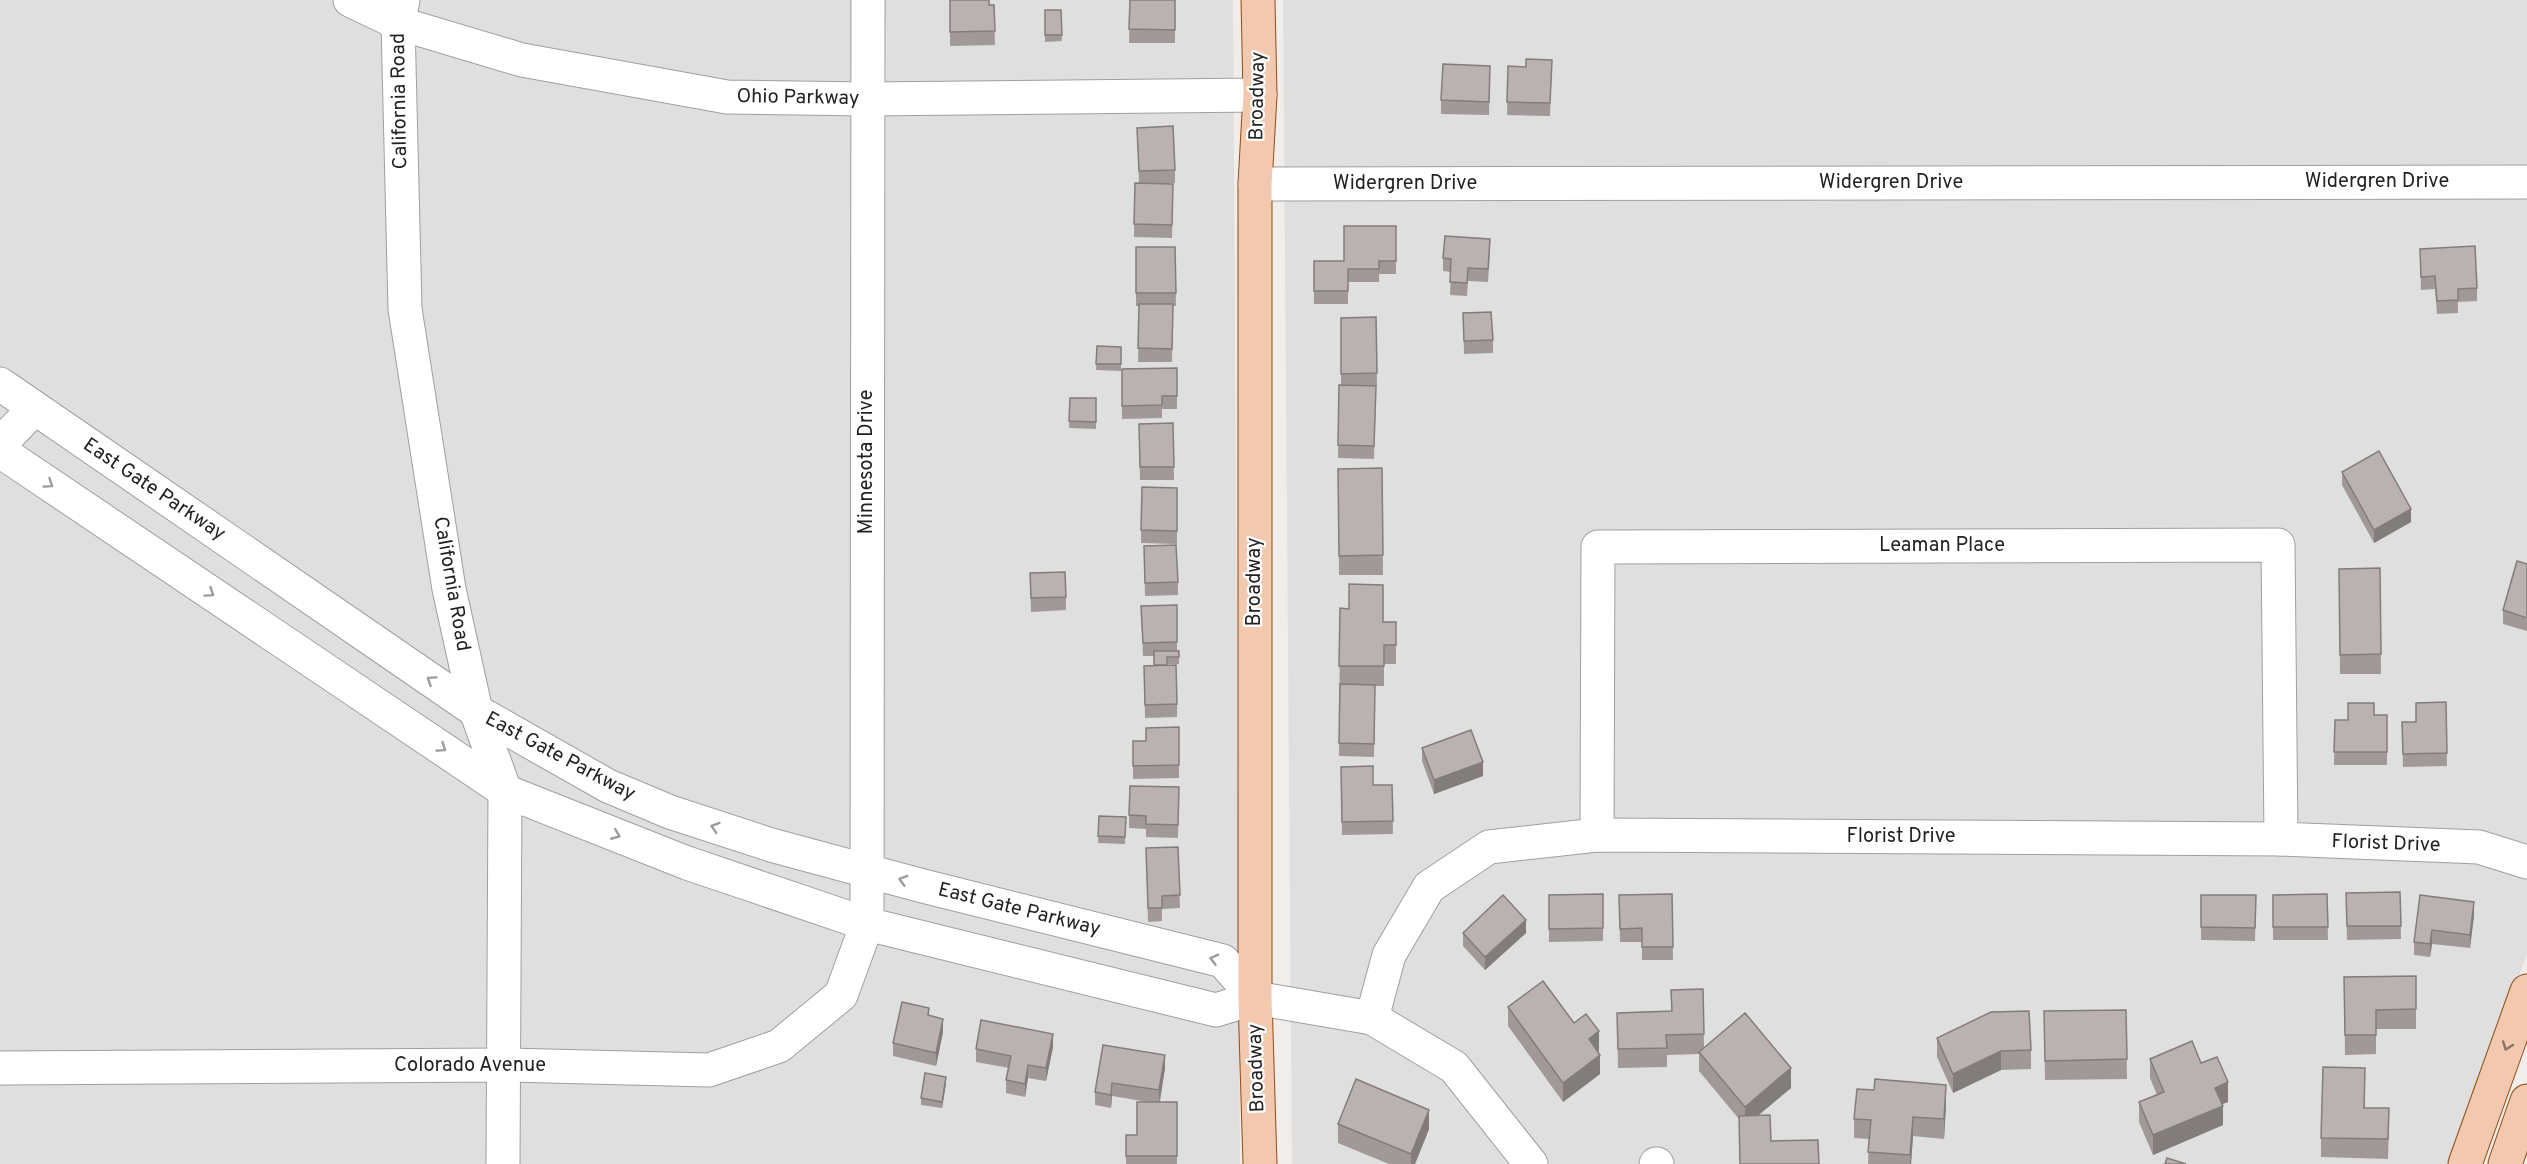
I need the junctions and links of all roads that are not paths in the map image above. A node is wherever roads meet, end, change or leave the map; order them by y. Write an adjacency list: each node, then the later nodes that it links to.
1 (350, 0): 4 (street, Ohio Parkway)
2 (868, 0): 6 (street, Minnesota Drive)
3 (1258, 0): 5 (main road, Broadway)
4 (400, 11): 6 (street, Ohio Parkway); 13 (street, California Road)
5 (1260, 95): 6 (street, Ohio Parkway); 8 (main road, Broadway)
6 (866, 99): 18 (street, Minnesota Drive)
7 (2527, 182): 8 (street, Widergren Drive)
8 (1255, 184): 21 (main road, Broadway)
9 (0, 384): 10 (street, East Gate Parkway)
10 (35, 408): 11 (street); 13 (street, East Gate Parkway, one-way to 10)
11 (0, 444)
12 (0, 451): 14 (street, one-way to 14)
13 (476, 711): 14 (street, California Road); 18 (street, East Gate Parkway, one-way to 13)
14 (505, 790): 19 (street, one-way to 19); 23 (street, California Road)
15 (1597, 835): 16 (street, Florist Drive); 16 (street, Leaman Place); 22 (street, Florist Drive)
16 (2281, 839): 17 (street, Florist Drive)
17 (2527, 862)
18 (867, 870): 19 (street, Minnesota Drive); 21 (street, East Gate Parkway, one-way to 18)
19 (867, 924): 21 (street); 23 (street, Colorado Avenue)
20 (2527, 991): 29 (main road, one-way to 29)
21 (1255, 998): 22 (street); 27 (main road, Broadway)
22 (1372, 1018): 28 (street)
23 (504, 1065): 24 (street, Colorado Avenue); 26 (street, California Road)
24 (0, 1068)
25 (2527, 1101): 30 (main road)
26 (503, 1164)
27 (1260, 1164)
28 (1531, 1164)
29 (2465, 1164)
30 (2505, 1164)

